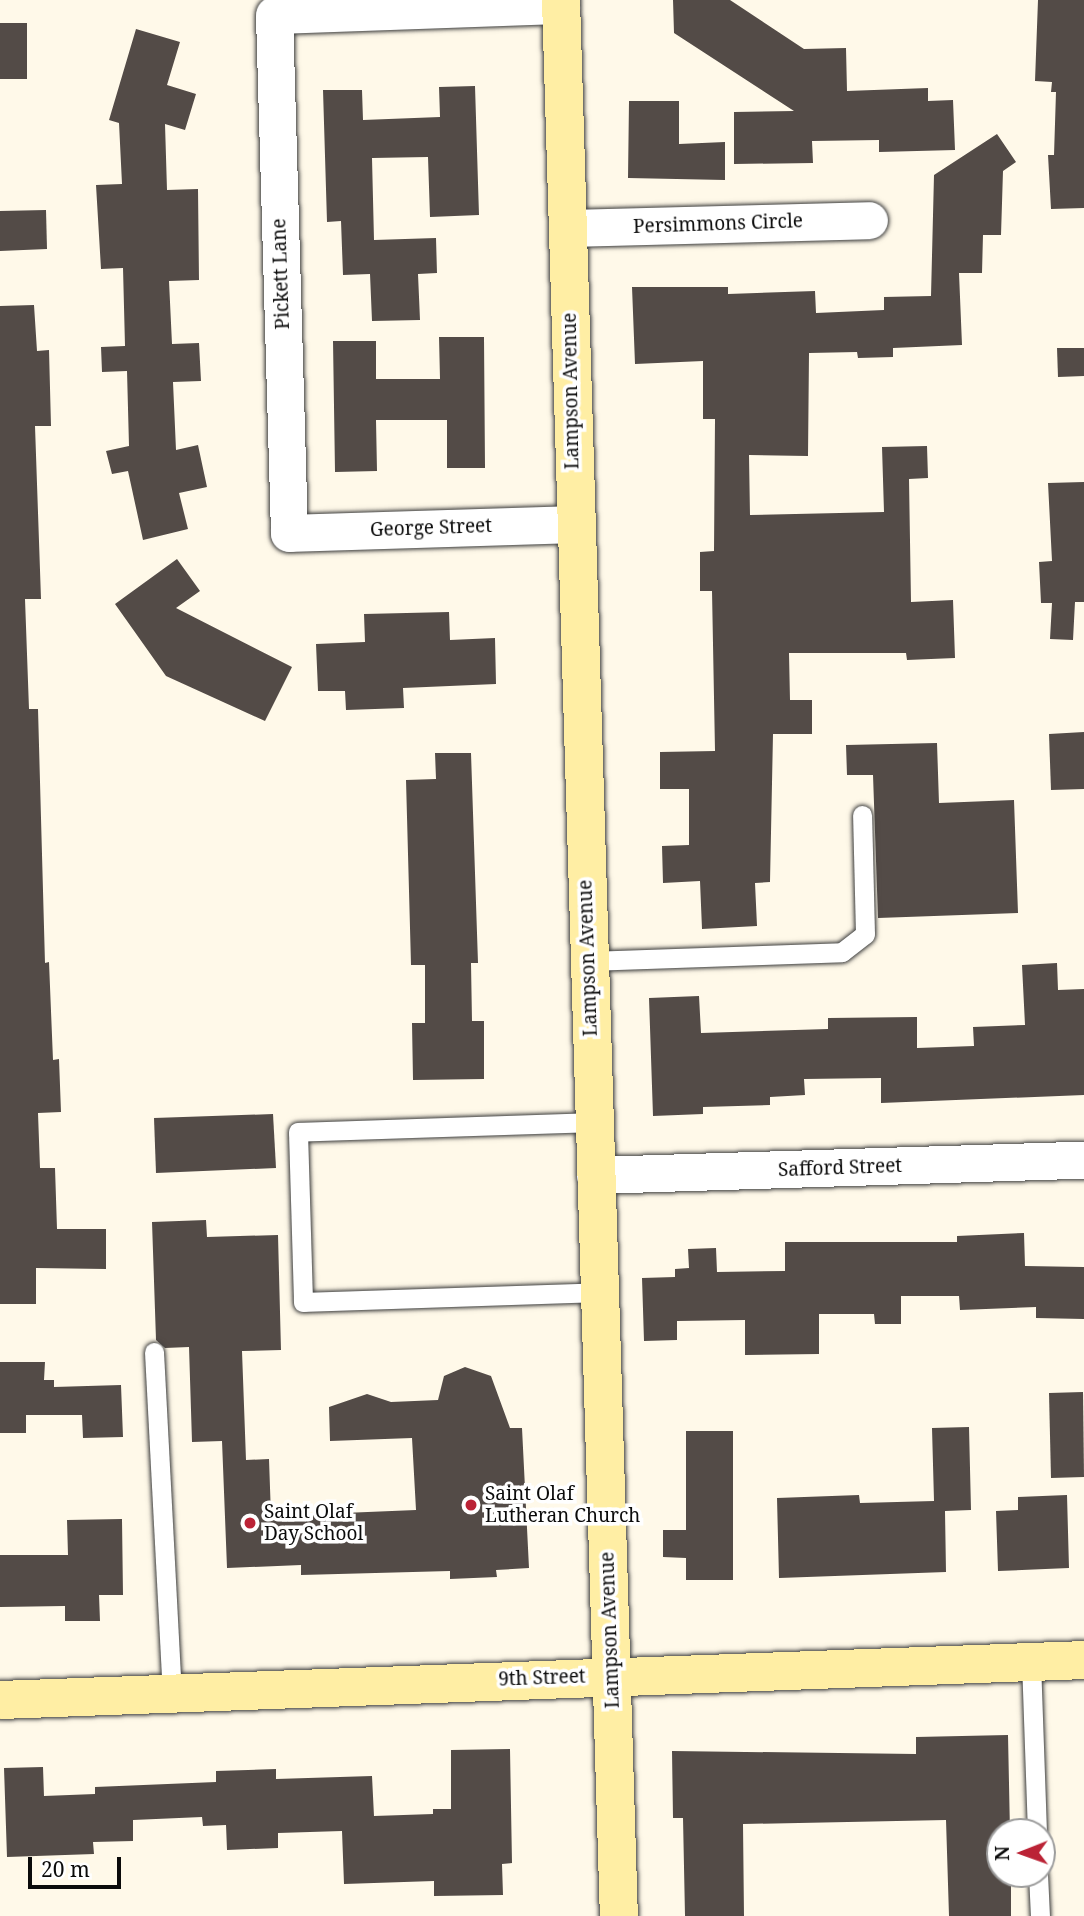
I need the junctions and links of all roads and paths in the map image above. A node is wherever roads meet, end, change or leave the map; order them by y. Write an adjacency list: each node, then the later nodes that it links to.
1 (561, 3): 3 (street, Lampson Avenue); 5 (street, Pickett Lane)
2 (869, 220): 3 (street, Persimmons Circle)
3 (568, 228): 4 (street, Lampson Avenue)
4 (574, 524): 5 (street, George Street); 7 (street, Lampson Avenue)
5 (289, 533)
6 (862, 815): 7 (lane)
7 (588, 961): 8 (street, Lampson Avenue)
8 (594, 1122): 10 (street, Lampson Avenue); 11 (lane)
9 (1084, 1160): 10 (street, Safford Street)
10 (595, 1175): 11 (street, Lampson Avenue)
11 (599, 1292): 15 (street, Lampson Avenue)
12 (154, 1352): 16 (lane)
13 (1084, 1660): 14 (street, 9th Street)
14 (1031, 1661): 15 (street, 9th Street); 18 (lane)
15 (611, 1675): 16 (street, 9th Street); 20 (street, Lampson Avenue)
16 (173, 1693): 17 (street, 9th Street)
17 (0, 1700)
18 (1037, 1818)
19 (1039, 1888): 21 (lane)
20 (619, 1916)
21 (1040, 1916)

